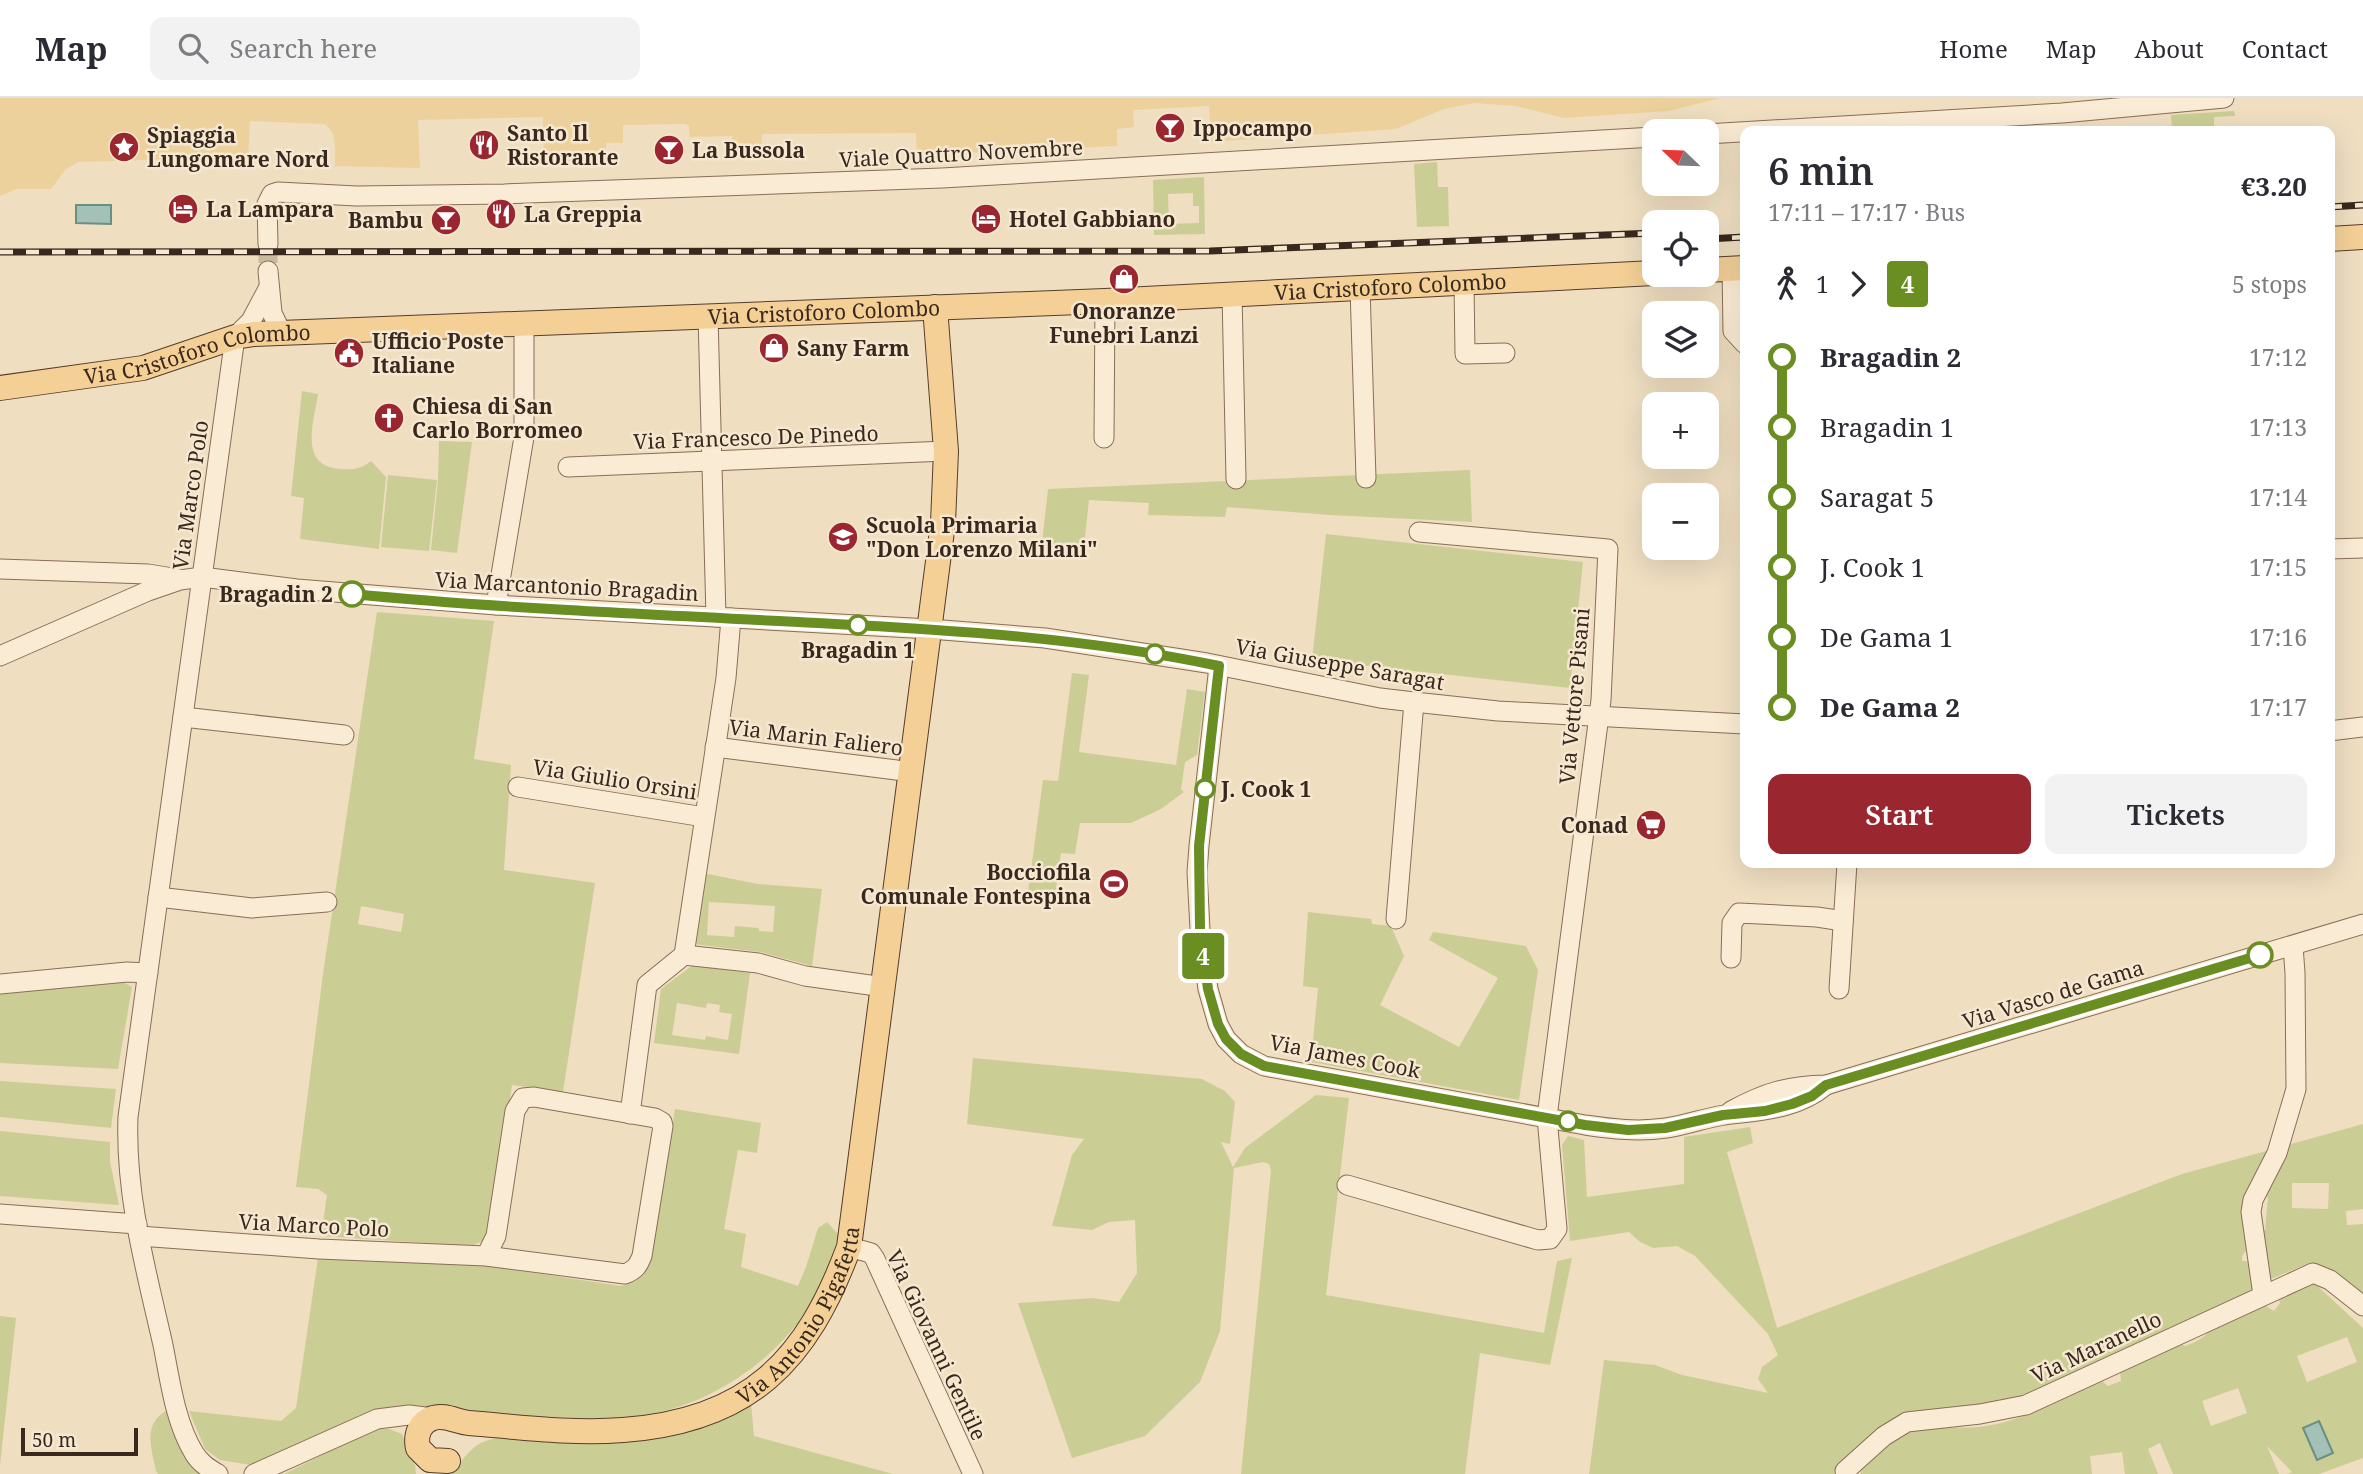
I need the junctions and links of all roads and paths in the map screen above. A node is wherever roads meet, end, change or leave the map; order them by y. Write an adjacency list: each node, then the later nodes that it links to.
1 (2224, 98): 2 (street)
2 (1842, 126)
3 (1740, 132): 4 (street)
4 (1719, 133)
5 (1642, 138): 8 (street, Viale Quattro Novembre)
6 (2363, 237): 7 (main road)
7 (2335, 239)
8 (268, 244)
9 (1738, 269): 10 (main road); 21 (street)
10 (1719, 270)
11 (1642, 274): 12 (main road, Via Cristoforo Colombo)
12 (1464, 283): 13 (main road, Via Cristoforo Colombo); 22 (street)
13 (1360, 288): 14 (main road, Via Cristoforo Colombo); 28 (street)
14 (1232, 295): 15 (main road, Via Cristoforo Colombo); 29 (street)
15 (1105, 301): 16 (main road, Via Cristoforo Colombo); 24 (street)
16 (935, 307): 17 (main road, Via Cristoforo Colombo); 25 (main road, Via Antonio Pigafetta)
17 (708, 316): 18 (main road, Via Cristoforo Colombo); 26 (street, Via Giulio Orsini)
18 (524, 323): 19 (main road, Via Cristoforo Colombo); 36 (street)
19 (281, 332): 20 (main road, Via Cristoforo Colombo); 20 (street)
20 (235, 337): 23 (main road, Via Cristoforo Colombo); 34 (street, Via Marco Polo)
21 (1740, 339)
22 (1505, 353)
23 (0, 388)
24 (1104, 438)
25 (946, 451): 26 (street, Via Francesco De Pinedo); 38 (main road, Via Antonio Pigafetta)
26 (712, 461): 27 (street, Via Francesco De Pinedo); 37 (street, Via Giulio Orsini)
27 (568, 467)
28 (1366, 478)
29 (1236, 479)
30 (1419, 532): 42 (street, Via Vettore Pisani)
31 (2363, 548): 32 (street)
32 (2335, 550)
33 (0, 569): 35 (street)
34 (202, 577): 35 (street, Via Marcantonio Bragadin); 36 (street, Via Marcantonio Bragadin); 43 (street, Via Marco Polo)
35 (180, 580): 39 (street)
36 (496, 605): 37 (street, Via Marcantonio Bragadin)
37 (723, 617): 38 (street, Via Marcantonio Bragadin); 48 (street, Via Giulio Orsini)
38 (930, 629): 40 (street, Via Giuseppe Saragat); 49 (main road, Via Antonio Pigafetta)
39 (0, 656)
40 (1219, 666): 41 (street, Via Giuseppe Saragat); 66 (street, Via James Cook)
41 (1415, 702): 42 (street, Via Giuseppe Saragat); 55 (street)
42 (1598, 716): 44 (street, Via Giuseppe Saragat); 66 (street, Via Vettore Pisani)
43 (183, 718): 47 (street); 53 (street, Via Marco Polo)
44 (1740, 724)
45 (2363, 727): 46 (street)
46 (2335, 730)
47 (344, 736)
48 (715, 747): 49 (street, Via Marin Faliero); 51 (street, Via Giulio Orsini)
49 (912, 772): 63 (main road, Via Antonio Pigafetta)
50 (518, 787): 51 (street, Via Giulio Orsini)
51 (704, 817): 59 (street, Via Giulio Orsini)
52 (1847, 868): 56 (street)
53 (158, 897): 54 (street); 61 (street, Via Marco Polo)
54 (327, 902)
55 (1396, 919)
56 (1843, 921): 60 (street); 64 (street)
57 (2363, 924): 58 (street, Via Vasco de Gama)
58 (2293, 946): 66 (street, Via Vasco de Gama); 72 (street)
59 (684, 954): 63 (street); 65 (street)
60 (1731, 958)
61 (148, 973): 62 (street); 69 (street, Via Marco Polo)
62 (0, 984)
63 (884, 987): 70 (main road, Via Antonio Pigafetta)
64 (1839, 989)
65 (630, 1114): 71 (street, Via Marco Polo); 71 (street, Via Marco Polo)
66 (1546, 1117): 67 (street, Via Vettore Pisani)
67 (1347, 1185)
68 (0, 1214): 69 (street)
69 (138, 1230): 71 (street, Via Marco Polo); 76 (street, Via Marco Polo)
70 (849, 1247): 74 (main road, Via Antonio Pigafetta); 78 (street, Via Giovanni Gentile)
71 (486, 1256)
72 (2263, 1296): 73 (street, Via Maranello); 75 (street, Via Maranello)
73 (2363, 1306)
74 (438, 1448): 77 (street)
75 (1845, 1471)
76 (218, 1474)
77 (254, 1474)
78 (972, 1474)

